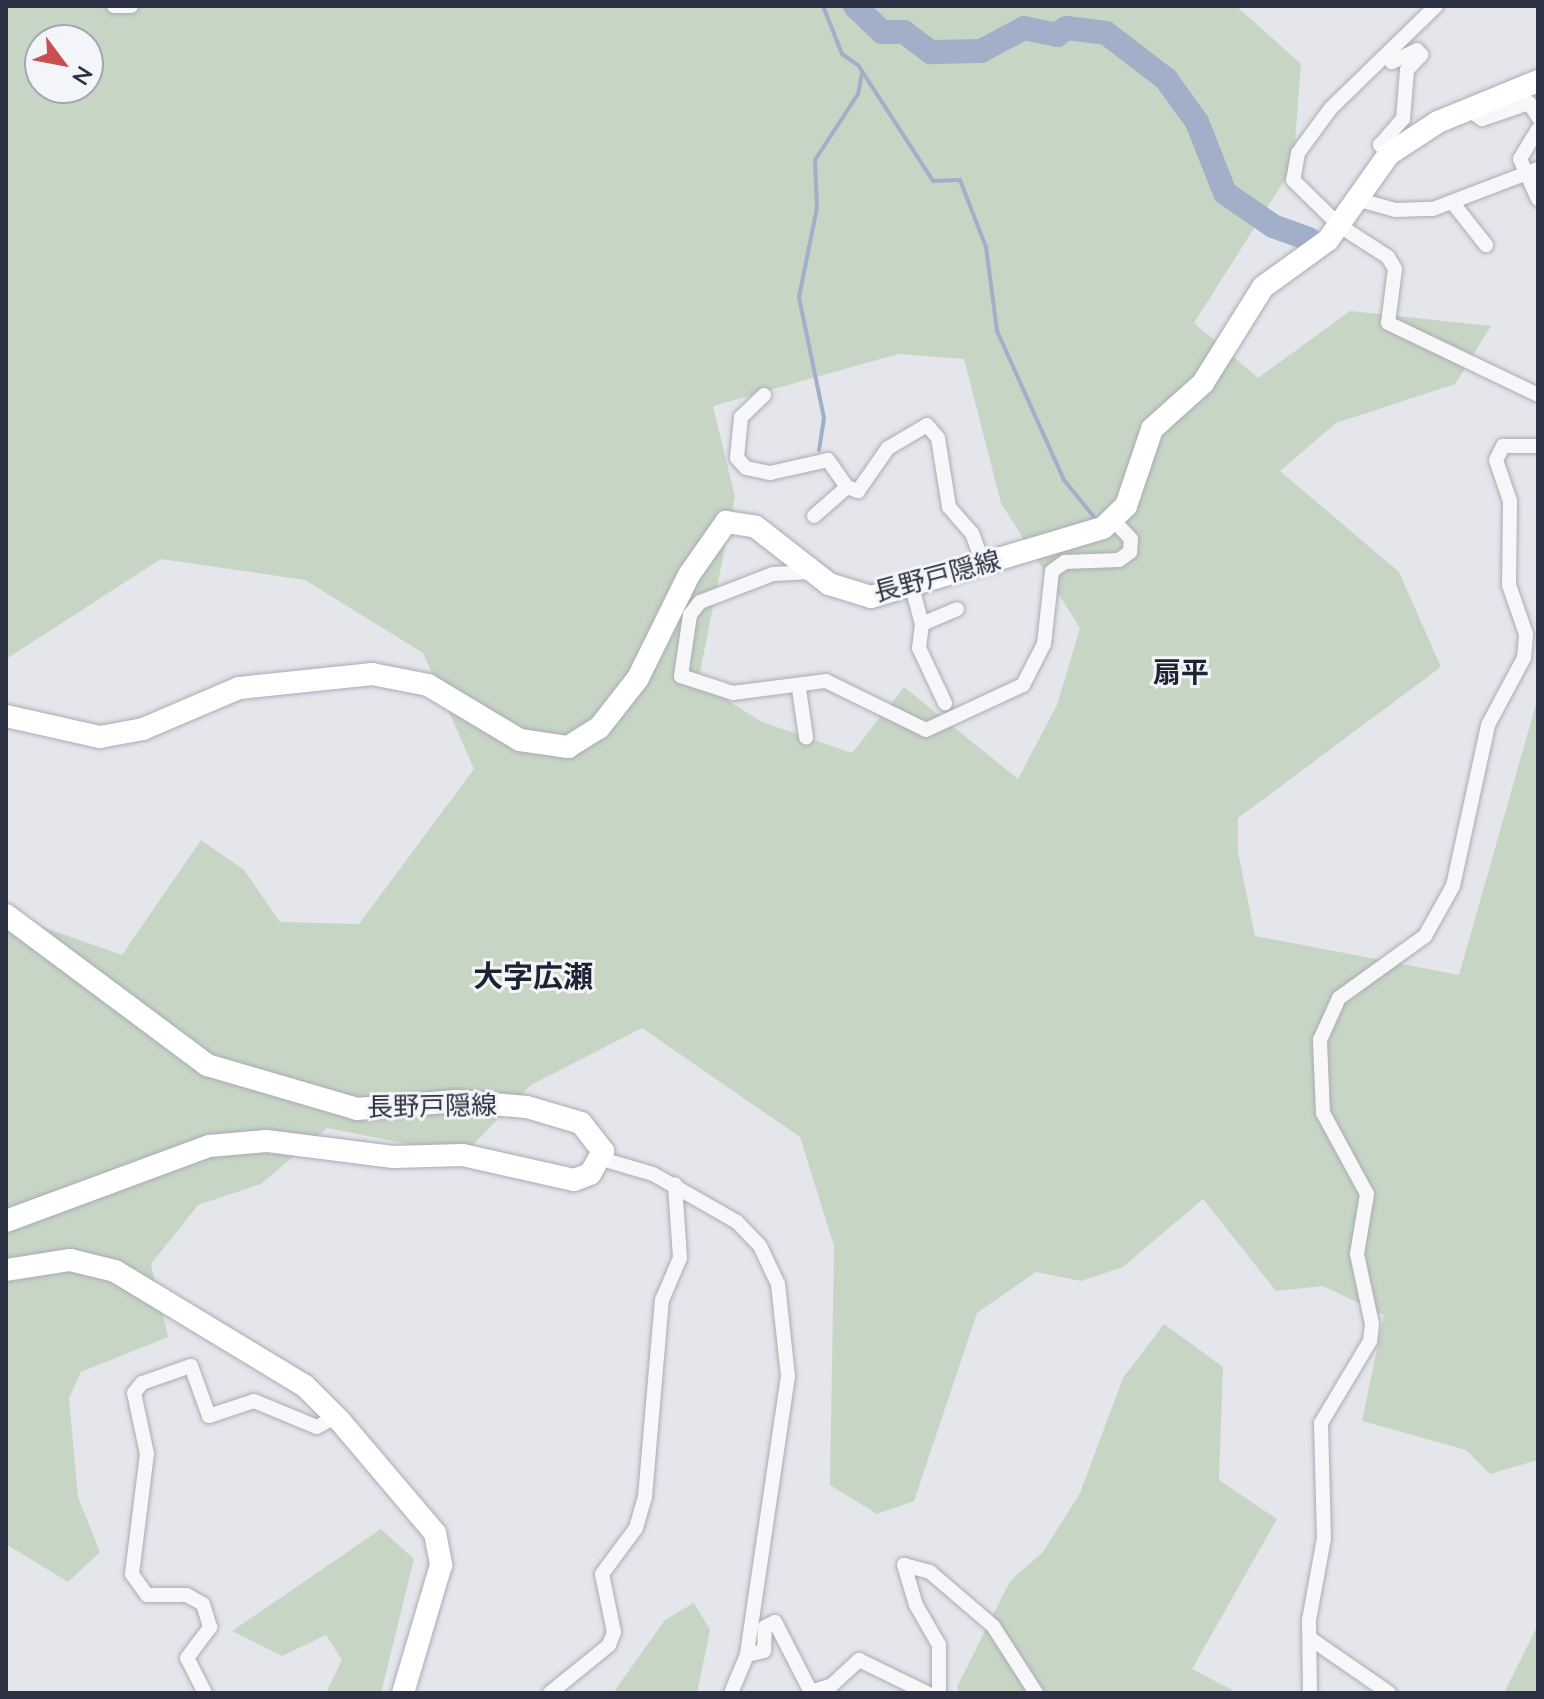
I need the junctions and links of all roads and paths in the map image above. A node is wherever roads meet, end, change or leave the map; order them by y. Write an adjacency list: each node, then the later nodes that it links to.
1 (114, 6): 2 (street)
2 (131, 6)
3 (1436, 6): 4 (street)
4 (1385, 60): 9 (street); 15 (street)
5 (1538, 81): 6 (main road)
6 (1471, 111): 7 (street); 9 (main road)
7 (1538, 117)
8 (1538, 129): 11 (street)
9 (1389, 154): 12 (main road)
10 (1538, 169): 11 (street)
11 (1523, 175): 13 (street); 14 (street)
12 (1356, 199): 14 (street); 15 (main road)
13 (1538, 199)
14 (1452, 202): 16 (street)
15 (1340, 226): 18 (street); 22 (main road)
16 (1486, 245)
17 (764, 395): 20 (street)
18 (1538, 395)
19 (1538, 446): 38 (street)
20 (847, 487): 21 (street); 23 (street)
21 (814, 516)
22 (1114, 521): 23 (main road, 長野戸隠線); 28 (street)
23 (983, 564): 25 (main road, 長野戸隠線)
24 (812, 572): 25 (main road, 長野戸隠線); 28 (street); 30 (main road, 長野戸隠線)
25 (912, 587): 27 (street)
26 (957, 609): 27 (street)
27 (922, 624): 29 (street)
28 (799, 689): 31 (street)
29 (945, 703)
30 (6, 716)
31 (806, 737)
32 (6, 915): 33 (main road, 長野戸隠線)
33 (602, 1159): 34 (street); 35 (main road, 長野戸隠線)
34 (675, 1184): 39 (street); 42 (street)
35 (6, 1221)
36 (6, 1270): 37 (main road)
37 (335, 1417): 40 (street); 41 (main road)
38 (1311, 1639): 47 (street); 48 (street)
39 (747, 1655): 43 (street); 44 (street)
40 (205, 1693)
41 (403, 1693)
42 (550, 1693)
43 (731, 1693)
44 (927, 1693)
45 (939, 1693): 46 (street)
46 (1036, 1693)
47 (1310, 1693)
48 (1389, 1693)

